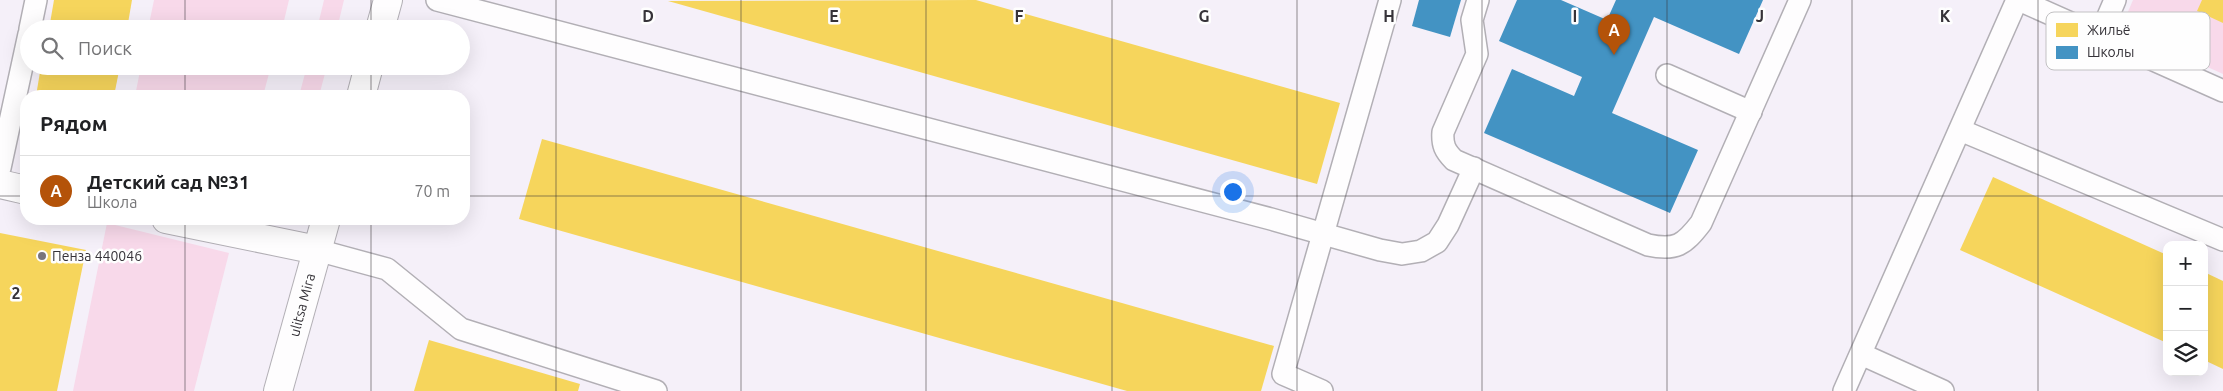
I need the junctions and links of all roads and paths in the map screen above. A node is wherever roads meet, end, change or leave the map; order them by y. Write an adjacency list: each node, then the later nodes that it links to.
1 (36, 0): 11 (lane)
2 (388, 0): 12 (main road)
3 (437, 0): 27 (lane)
4 (1390, 0): 27 (lane)
5 (1478, 0): 22 (lane)
6 (1800, 0): 19 (lane)
7 (2018, 0): 9 (lane); 20 (lane)
8 (2115, 0): 10 (lane)
9 (2046, 12)
10 (2110, 12)
11 (32, 20)
12 (382, 20)
13 (2177, 70): 18 (lane)
14 (20, 75): 21 (lane)
15 (367, 75): 17 (main road)
16 (1667, 76): 19 (lane)
17 (363, 90)
18 (2223, 91)
19 (1751, 112): 22 (lane)
20 (1960, 130): 28 (lane); 30 (lane)
21 (0, 168)
22 (1474, 168): 27 (lane)
23 (0, 184): 24 (main road)
24 (20, 189)
25 (195, 225): 29 (main road)
26 (324, 225): 29 (main road, ulitsa Mira)
27 (1323, 233): 34 (lane)
28 (2223, 240)
29 (317, 250): 31 (lane); 32 (main road, ulitsa Mira)
30 (1860, 354): 35 (lane); 36 (lane)
31 (618, 385): 33 (lane)
32 (278, 391)
33 (656, 391)
34 (1322, 391)
35 (1844, 391)
36 (1943, 391)

